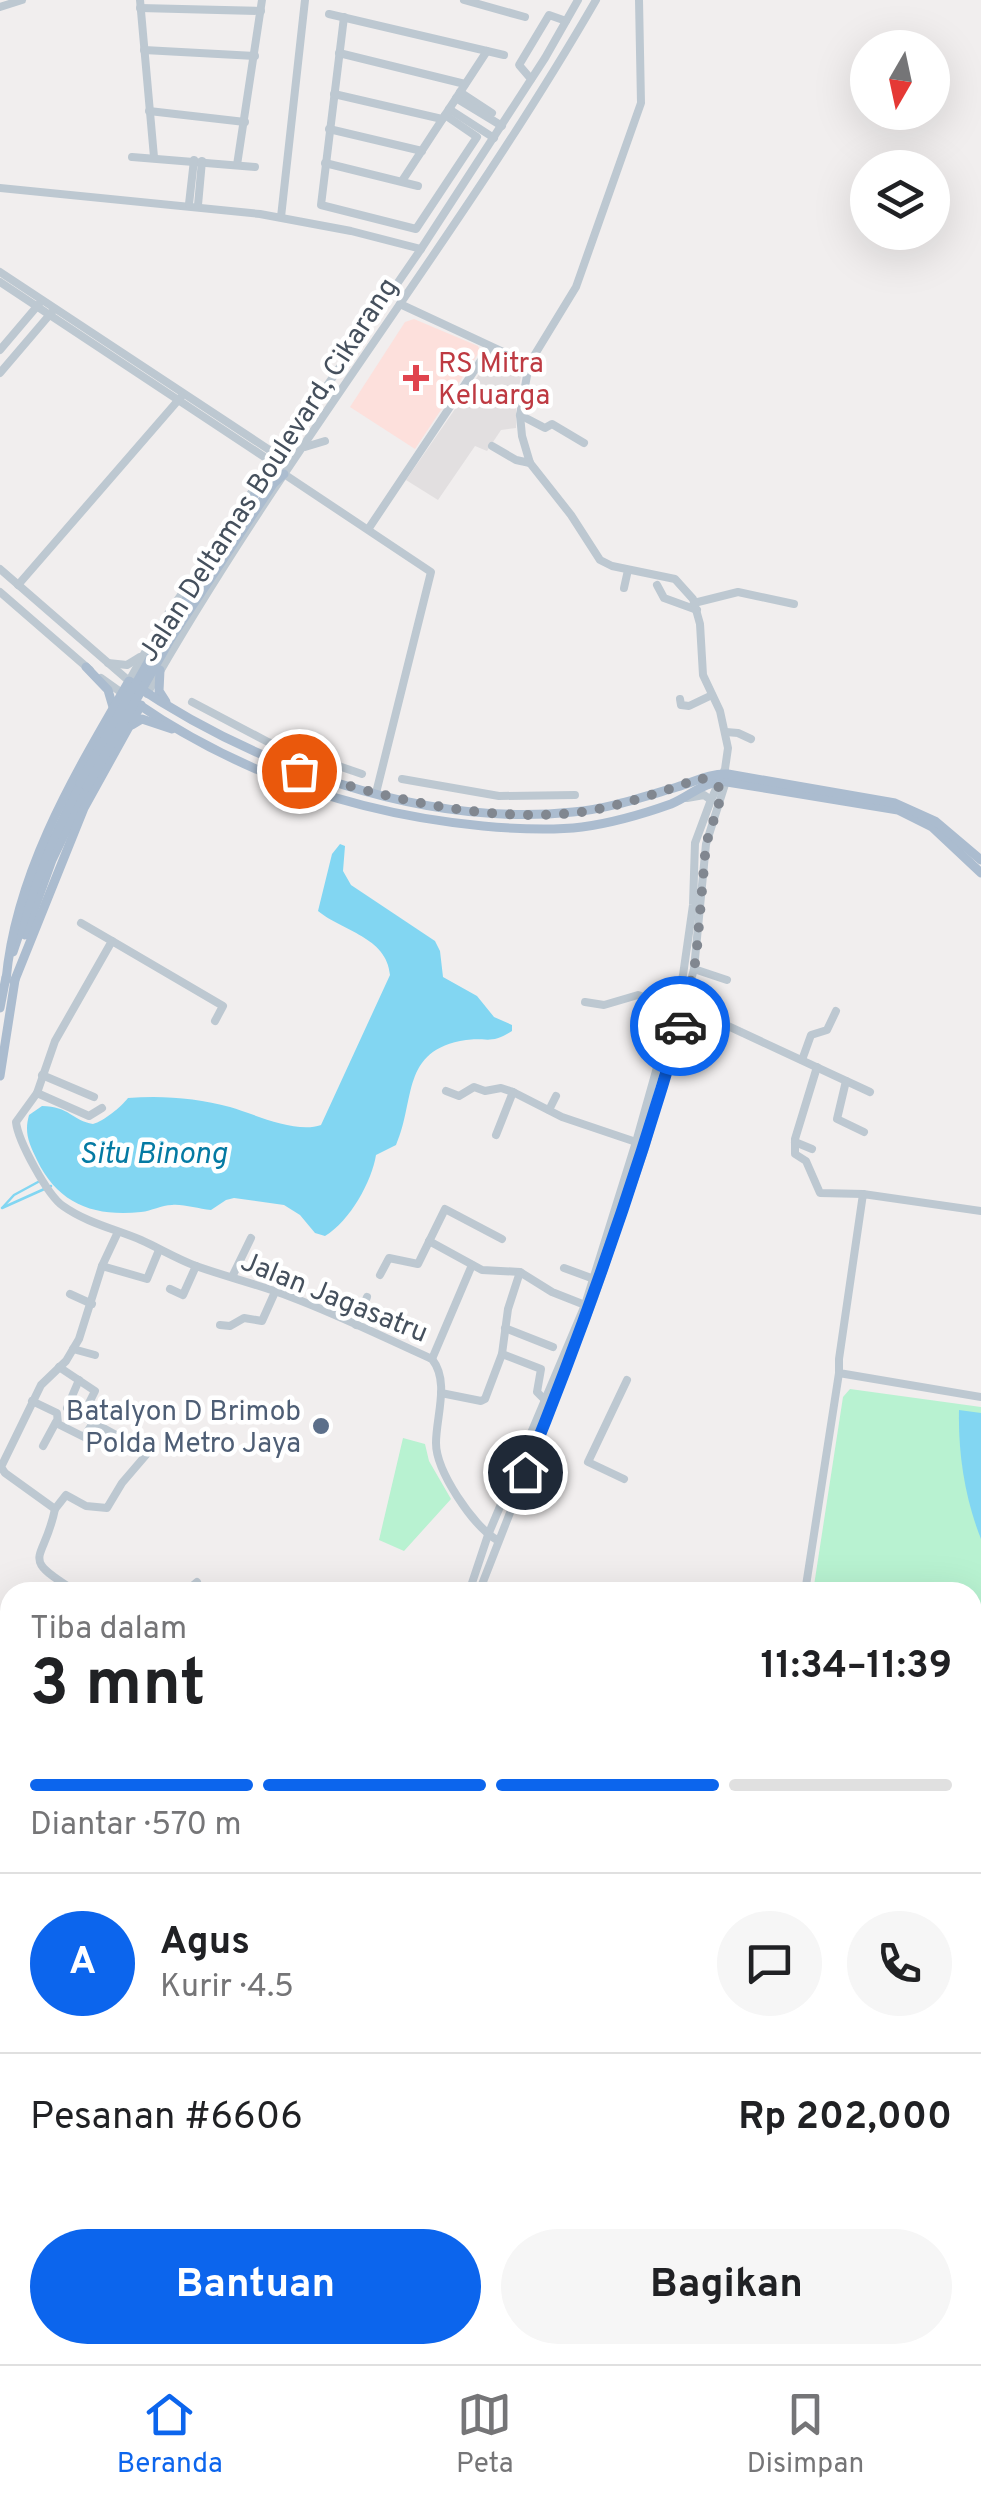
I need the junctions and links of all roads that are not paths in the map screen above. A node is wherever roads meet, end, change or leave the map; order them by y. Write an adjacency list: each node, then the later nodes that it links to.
1 (22, 0): 10 (street)
2 (262, 0): 11 (street)
3 (304, 0): 45 (street)
4 (464, 0): 12 (street)
5 (519, 0): 12 (street)
6 (578, 0): 16 (street)
7 (596, 0): 23 (street, Jalan Deltamas Boulevard, Cikarang)
8 (639, 0): 54 (street)
9 (140, 4): 11 (street); 17 (street)
10 (0, 7)
11 (261, 11): 21 (street)
12 (513, 12): 15 (street)
13 (329, 14): 14 (street)
14 (344, 17): 18 (street); 19 (street)
15 (524, 17)
16 (566, 21): 22 (street); 24 (street)
17 (144, 50): 21 (street); 27 (street)
18 (487, 51): 20 (street); 25 (street)
19 (340, 54): 25 (street); 26 (street)
20 (504, 55)
21 (255, 56): 30 (street)
22 (545, 58): 23 (street); 24 (street)
23 (558, 66): 50 (street, Jalan Deltamas Boulevard, Cikarang)
24 (531, 79): 31 (street)
25 (461, 91): 28 (street); 29 (street); 31 (street)
26 (334, 94): 29 (street); 32 (street)
27 (150, 111): 30 (street); 36 (street)
28 (492, 113)
29 (446, 114): 33 (street); 34 (street); 38 (street)
30 (245, 122): 39 (street)
31 (502, 126): 33 (street)
32 (330, 129): 34 (street); 38 (street)
33 (494, 138): 46 (street)
34 (422, 151): 41 (street)
35 (132, 156): 36 (street)
36 (154, 158): 37 (street)
37 (198, 161): 39 (street); 44 (street)
38 (325, 163): 41 (street)
39 (237, 165): 40 (street)
40 (256, 167)
41 (402, 181): 42 (street)
42 (418, 186)
43 (0, 188): 44 (street)
44 (194, 205): 45 (street)
45 (281, 217): 46 (street)
46 (421, 250): 62 (street)
47 (0, 272): 49 (street)
48 (0, 282): 49 (street)
49 (40, 304): 51 (street); 53 (street)
50 (400, 304): 52 (street); 61 (street, Jalan Deltamas Boulevard, Cikarang)
51 (53, 312): 55 (street); 56 (street)
52 (490, 347): 54 (street); 65 (street)
53 (0, 350)
54 (529, 364): 57 (street)
55 (0, 372)
56 (181, 396): 62 (street); 68 (street)
57 (520, 416): 59 (street); 63 (street)
58 (325, 440): 61 (street)
59 (584, 443)
60 (492, 446): 63 (street)
61 (304, 447): 64 (street, Jalan Deltamas Boulevard, Cikarang)
62 (276, 462): 74 (main road); 75 (street)
63 (530, 464): 67 (street)
64 (284, 474): 65 (street); 74 (main road); 78 (street, Jalan Deltamas Boulevard, Cikarang)
65 (369, 528): 102 (street)
66 (0, 569): 68 (street)
67 (628, 570): 70 (street); 73 (street)
68 (18, 585): 76 (street)
69 (657, 585): 73 (street)
70 (624, 588)
71 (0, 592): 77 (street)
72 (794, 604): 73 (street)
73 (696, 606): 82 (street)
74 (168, 636): 116 (main road, bridge)
75 (146, 652): 76 (street); 79 (street)
76 (103, 662): 79 (street)
77 (86, 667): 80 (street); 87 (main road)
78 (160, 670): 81 (street, Jalan Deltamas Boulevard, Cikarang); 86 (main road)
79 (129, 681): 80 (main road, Jalan Deltamas Boulevard, Cikarang); 81 (main road)
80 (122, 693): 85 (main road); 87 (main road, Jalan Deltamas Boulevard, Cikarang)
81 (147, 694): 85 (main road, Jalan Deltamas Boulevard, Cikarang); 86 (main road)
82 (712, 695): 83 (street); 88 (street)
83 (680, 699)
84 (192, 702): 91 (street)
85 (140, 706): 89 (main road); 90 (main road, Jalan Deltamas Boulevard, Cikarang)
86 (171, 708): 93 (main road)
87 (112, 710): 116 (main road, Jalan Deltamas Boulevard, Cikarang)
88 (726, 732): 92 (street); 98 (street)
89 (184, 733): 90 (main road); 107 (main road)
90 (124, 734): 116 (main road, Jalan Deltamas Boulevard, Cikarang)
91 (250, 734): 93 (street); 94 (street)
92 (751, 739)
93 (243, 749): 95 (main road)
94 (304, 756): 95 (street); 96 (street)
95 (299, 771): 99 (main road)
96 (362, 774)
97 (402, 780): 101 (street)
98 (719, 780): 100 (main road); 105 (main road); 106 (street); 110 (main road); 111 (main road); 114 (street)
99 (346, 786): 102 (main road); 107 (main road)
100 (679, 786): 105 (main road); 109 (main road)
101 (454, 790): 104 (street); 108 (street)
102 (376, 793): 108 (main road)
103 (575, 796): 104 (street)
104 (522, 797): 109 (street)
105 (680, 800): 106 (street); 107 (main road)
106 (711, 800): 117 (street)
107 (342, 801)
108 (450, 807): 109 (main road)
109 (522, 814)
110 (981, 860)
111 (981, 873)
112 (82, 923): 113 (street)
113 (112, 941): 123 (street); 126 (street)
114 (694, 969): 115 (street); 117 (street)
115 (727, 980)
116 (10, 981): 121 (main road); 127 (main road)
117 (686, 984): 119 (street); 120 (street)
118 (585, 1002): 120 (street)
119 (686, 1006): 124 (street); 129 (street)
120 (674, 1007): 129 (street)
121 (0, 1008)
122 (836, 1011): 124 (street)
123 (214, 1021)
124 (802, 1060): 125 (street)
125 (817, 1067): 128 (street); 141 (street)
126 (42, 1075): 133 (street); 135 (street)
127 (0, 1076)
128 (846, 1081): 132 (street); 138 (street)
129 (657, 1089): 140 (street); 164 (street)
130 (446, 1090): 131 (street)
131 (514, 1092): 137 (street); 139 (street)
132 (870, 1092)
133 (36, 1093): 136 (street); 147 (street, Jalan Jagasatru)
134 (556, 1096): 137 (street)
135 (94, 1098)
136 (102, 1108)
137 (549, 1110): 140 (street)
138 (864, 1132)
139 (496, 1134)
140 (636, 1142): 144 (street)
141 (795, 1142): 142 (street); 145 (street)
142 (812, 1148)
143 (610, 1177): 144 (street)
144 (624, 1181): 159 (street)
145 (863, 1194): 146 (street); 175 (street)
146 (981, 1211)
147 (117, 1234): 151 (street, Jalan Jagasatru); 152 (street)
148 (251, 1238): 158 (street)
149 (502, 1239): 150 (street)
150 (429, 1241): 154 (street); 157 (street)
151 (159, 1250): 152 (street); 153 (street, Jalan Jagasatru)
152 (102, 1266): 165 (street)
153 (196, 1266): 158 (street, Jalan Jagasatru); 160 (street)
154 (472, 1266): 156 (street); 173 (street)
155 (564, 1268): 159 (street)
156 (520, 1272): 164 (street); 168 (street)
157 (380, 1275)
158 (232, 1278): 161 (street, Jalan Jagasatru)
159 (594, 1279): 164 (street)
160 (170, 1290)
161 (275, 1292): 166 (street); 167 (street, Jalan Jagasatru)
162 (70, 1294): 165 (street)
163 (368, 1297): 167 (street)
164 (589, 1300): 180 (street); 188 (street)
165 (92, 1304): 170 (street)
166 (220, 1325)
167 (356, 1325): 173 (street, Jalan Jagasatru)
168 (505, 1328): 169 (street); 171 (street)
169 (553, 1346)
170 (74, 1350): 172 (street); 174 (street)
171 (502, 1354): 178 (street); 180 (street)
172 (95, 1355)
173 (432, 1359): 178 (street, Jalan Jagasatru)
174 (59, 1368): 176 (street); 181 (street)
175 (840, 1373): 179 (street); 192 (street)
176 (79, 1380): 182 (street); 182 (street)
177 (627, 1380): 186 (street)
178 (440, 1392): 188 (street, Jalan Jagasatru)
179 (981, 1397)
180 (545, 1400): 188 (street)
181 (32, 1401): 184 (street); 187 (street)
182 (83, 1415): 183 (street)
183 (94, 1421): 184 (street); 187 (street)
184 (56, 1422): 185 (street)
185 (43, 1446)
186 (624, 1479)
187 (55, 1509): 189 (street)
188 (492, 1537): 190 (street); 191 (street)
189 (60, 1582)
190 (473, 1582)
191 (481, 1582)
192 (808, 1582)

